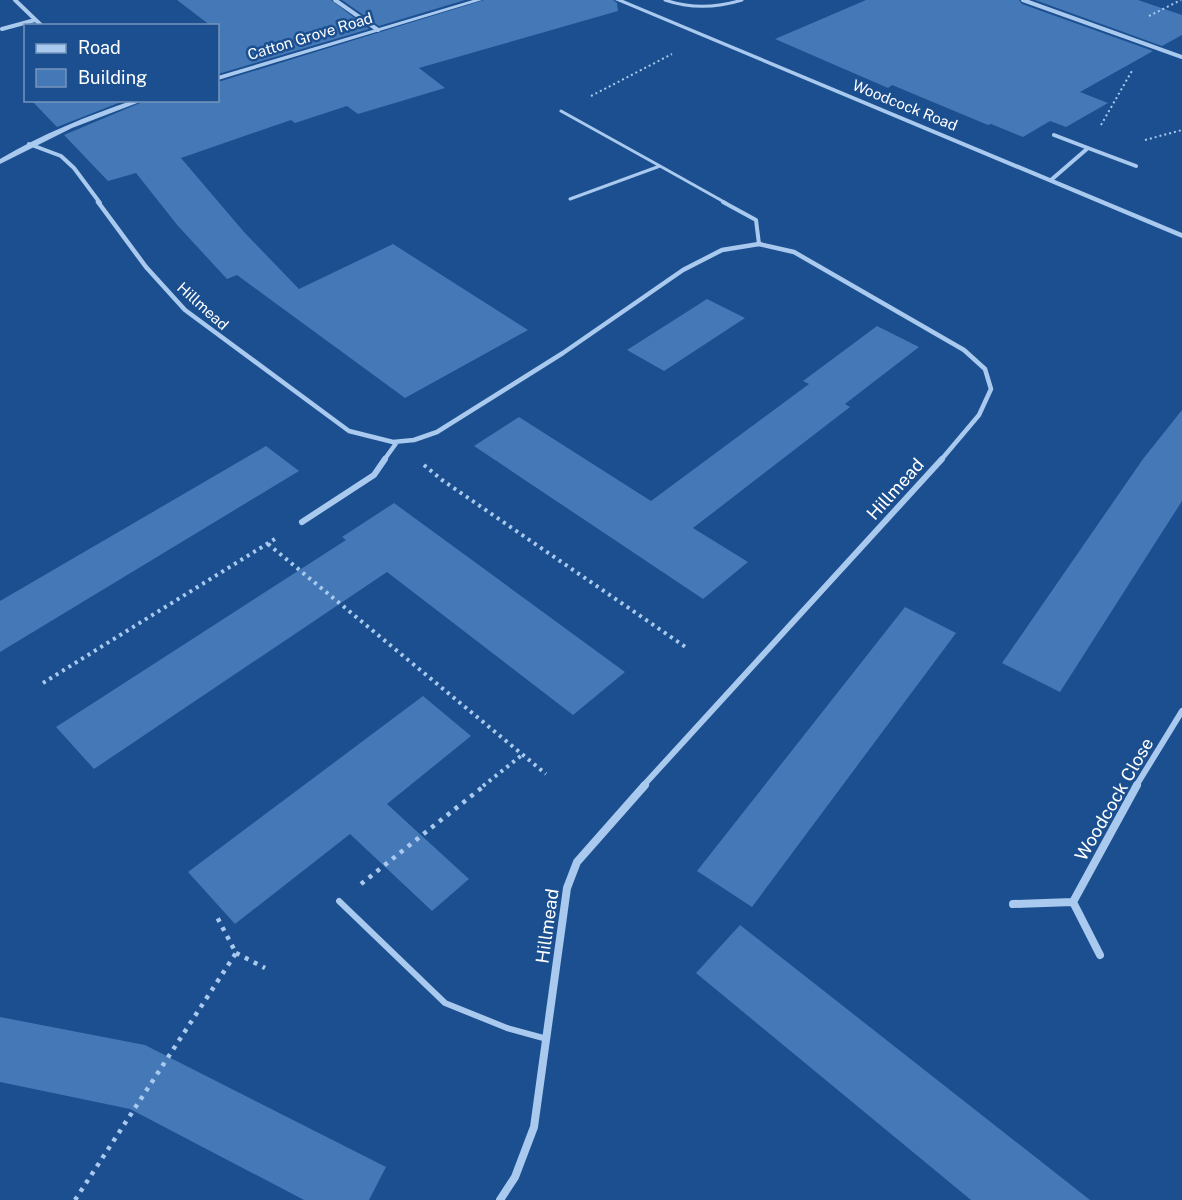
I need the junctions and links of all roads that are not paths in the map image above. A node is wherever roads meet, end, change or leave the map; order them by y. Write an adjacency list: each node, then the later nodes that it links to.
1 (15, 0): 8 (street)
2 (335, 0): 11 (street)
3 (479, 0): 11 (street, Catton Grove Road)
4 (618, 0): 22 (street, Woodcock Road)
5 (665, 0): 6 (lane)
6 (742, 0)
7 (1023, 0): 12 (street)
8 (35, 20): 9 (street); 10 (street)
9 (40, 24)
10 (2, 29)
11 (378, 30): 13 (street, Catton Grove Road)
12 (1182, 57)
13 (219, 78)
14 (130, 102): 17 (street)
15 (561, 111): 20 (lane)
16 (1054, 135): 18 (street)
17 (29, 144): 19 (street); 26 (street, Hillmead)
18 (1088, 148): 21 (street); 22 (street)
19 (0, 162)
20 (660, 166): 23 (lane); 25 (lane)
21 (1136, 166)
22 (1051, 180): 24 (street, Woodcock Road)
23 (570, 199)
24 (1182, 236)
25 (759, 244): 26 (street, Hillmead); 34 (street, Hillmead)
26 (397, 442): 27 (street)
27 (302, 522)
28 (1182, 711): 29 (street, Woodcock Close)
29 (1179, 722): 31 (street, Woodcock Close)
30 (339, 901): 34 (lane)
31 (1073, 902): 32 (street); 33 (street)
32 (1013, 904)
33 (1100, 955)
34 (547, 1040): 35 (street, Hillmead)
35 (500, 1200)

